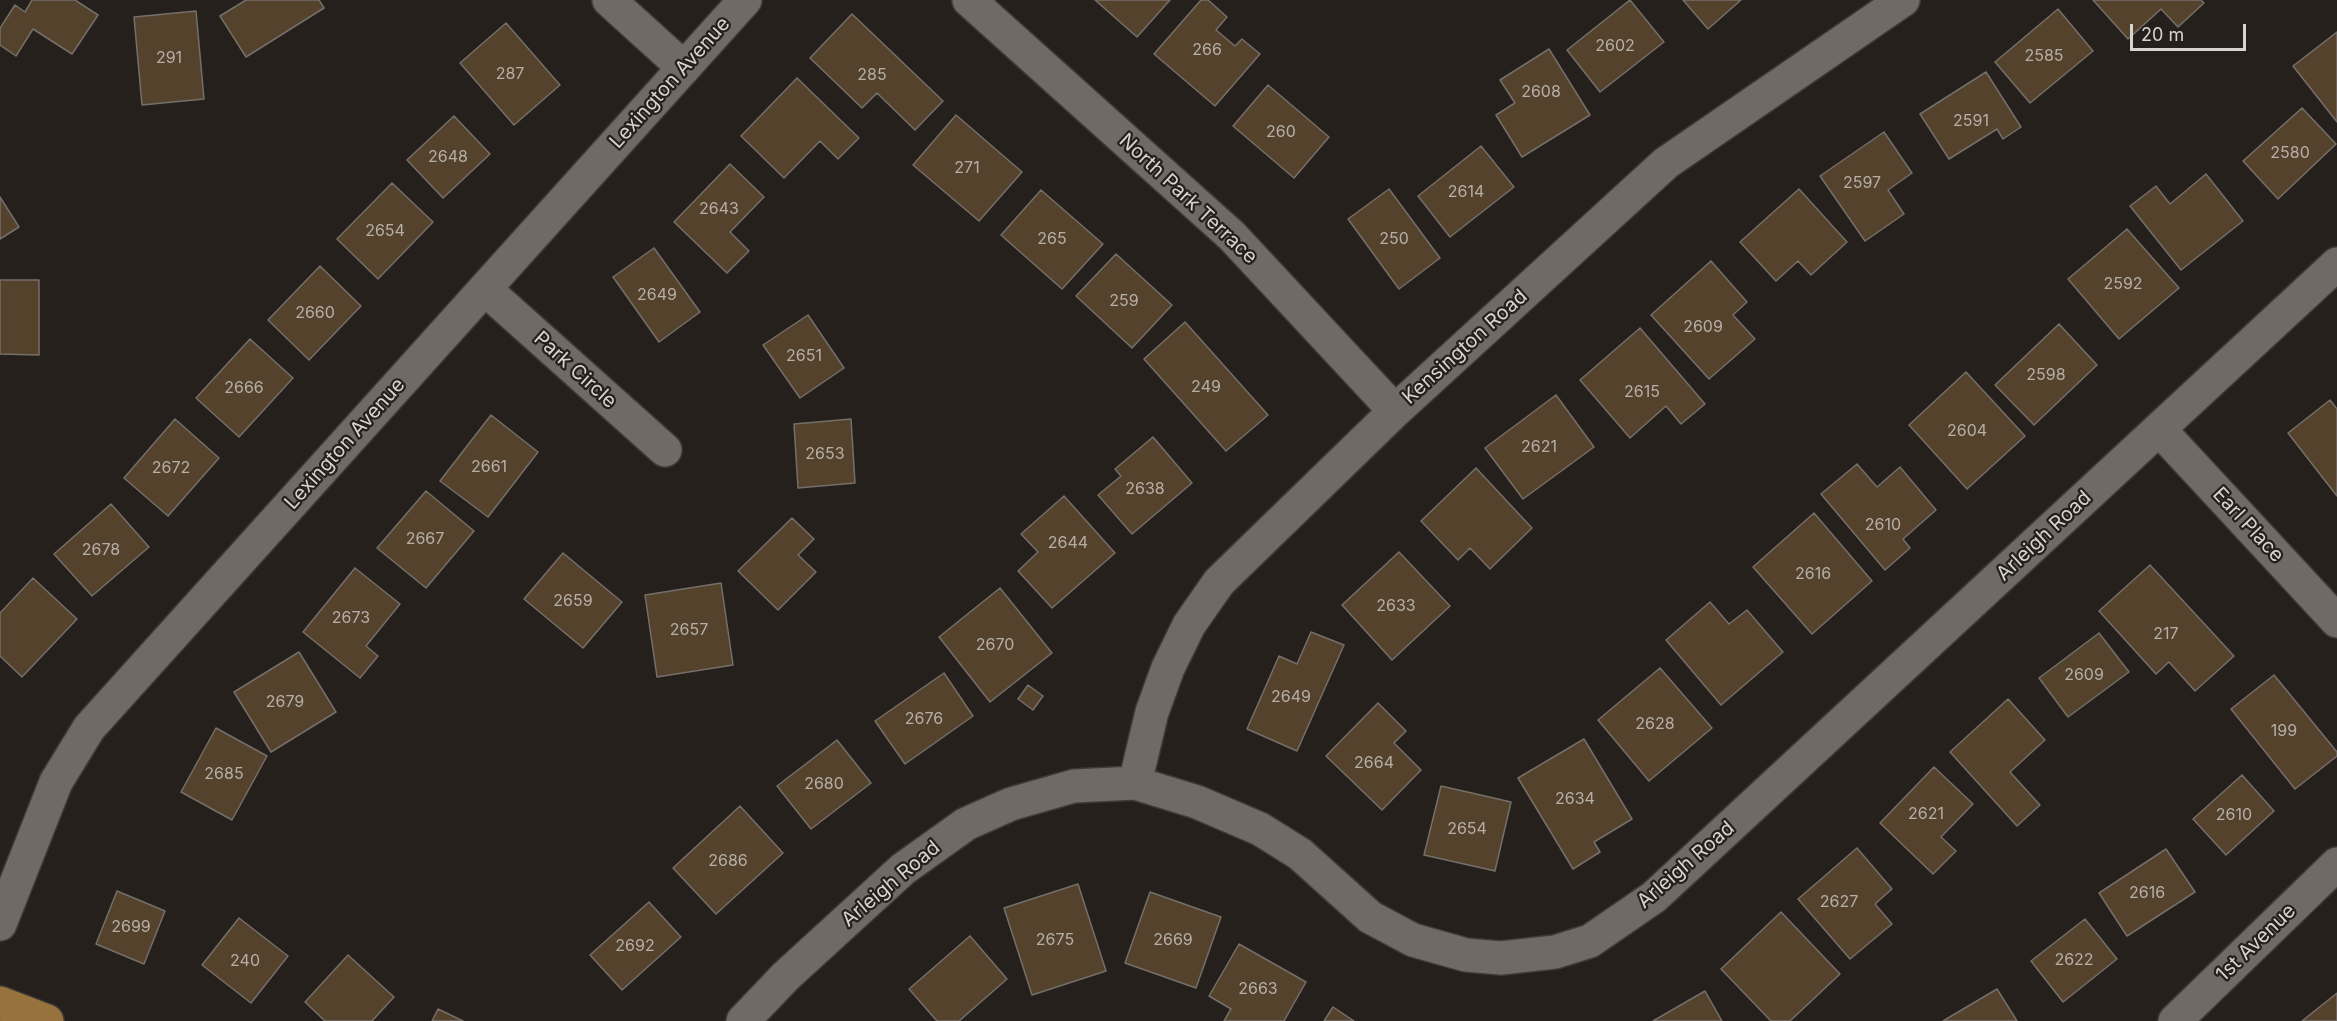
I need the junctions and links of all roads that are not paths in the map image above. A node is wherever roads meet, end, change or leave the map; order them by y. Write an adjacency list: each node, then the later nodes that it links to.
1 (609, 0): 5 (street)
2 (745, 0): 5 (street, Lexington Avenue)
3 (969, 0): 8 (street, North Park Terrace)
4 (1903, 0): 8 (street, Kensington Road)
5 (684, 68): 7 (street, Lexington Avenue)
6 (2337, 264): 9 (street, Arleigh Road)
7 (484, 290): 10 (street, Park Circle); 14 (street, Lexington Avenue)
8 (1395, 411): 12 (street, Kensington Road)
9 (2158, 429): 11 (street, Earl Place); 12 (street, Arleigh Road)
10 (664, 450)
11 (2337, 621)
12 (1135, 783): 17 (street, Arleigh Road)
13 (2337, 864): 18 (street, 1st Avenue)
14 (0, 924)
15 (0, 1003): 16 (main road)
16 (47, 1021)
17 (743, 1021)
18 (2175, 1021)

